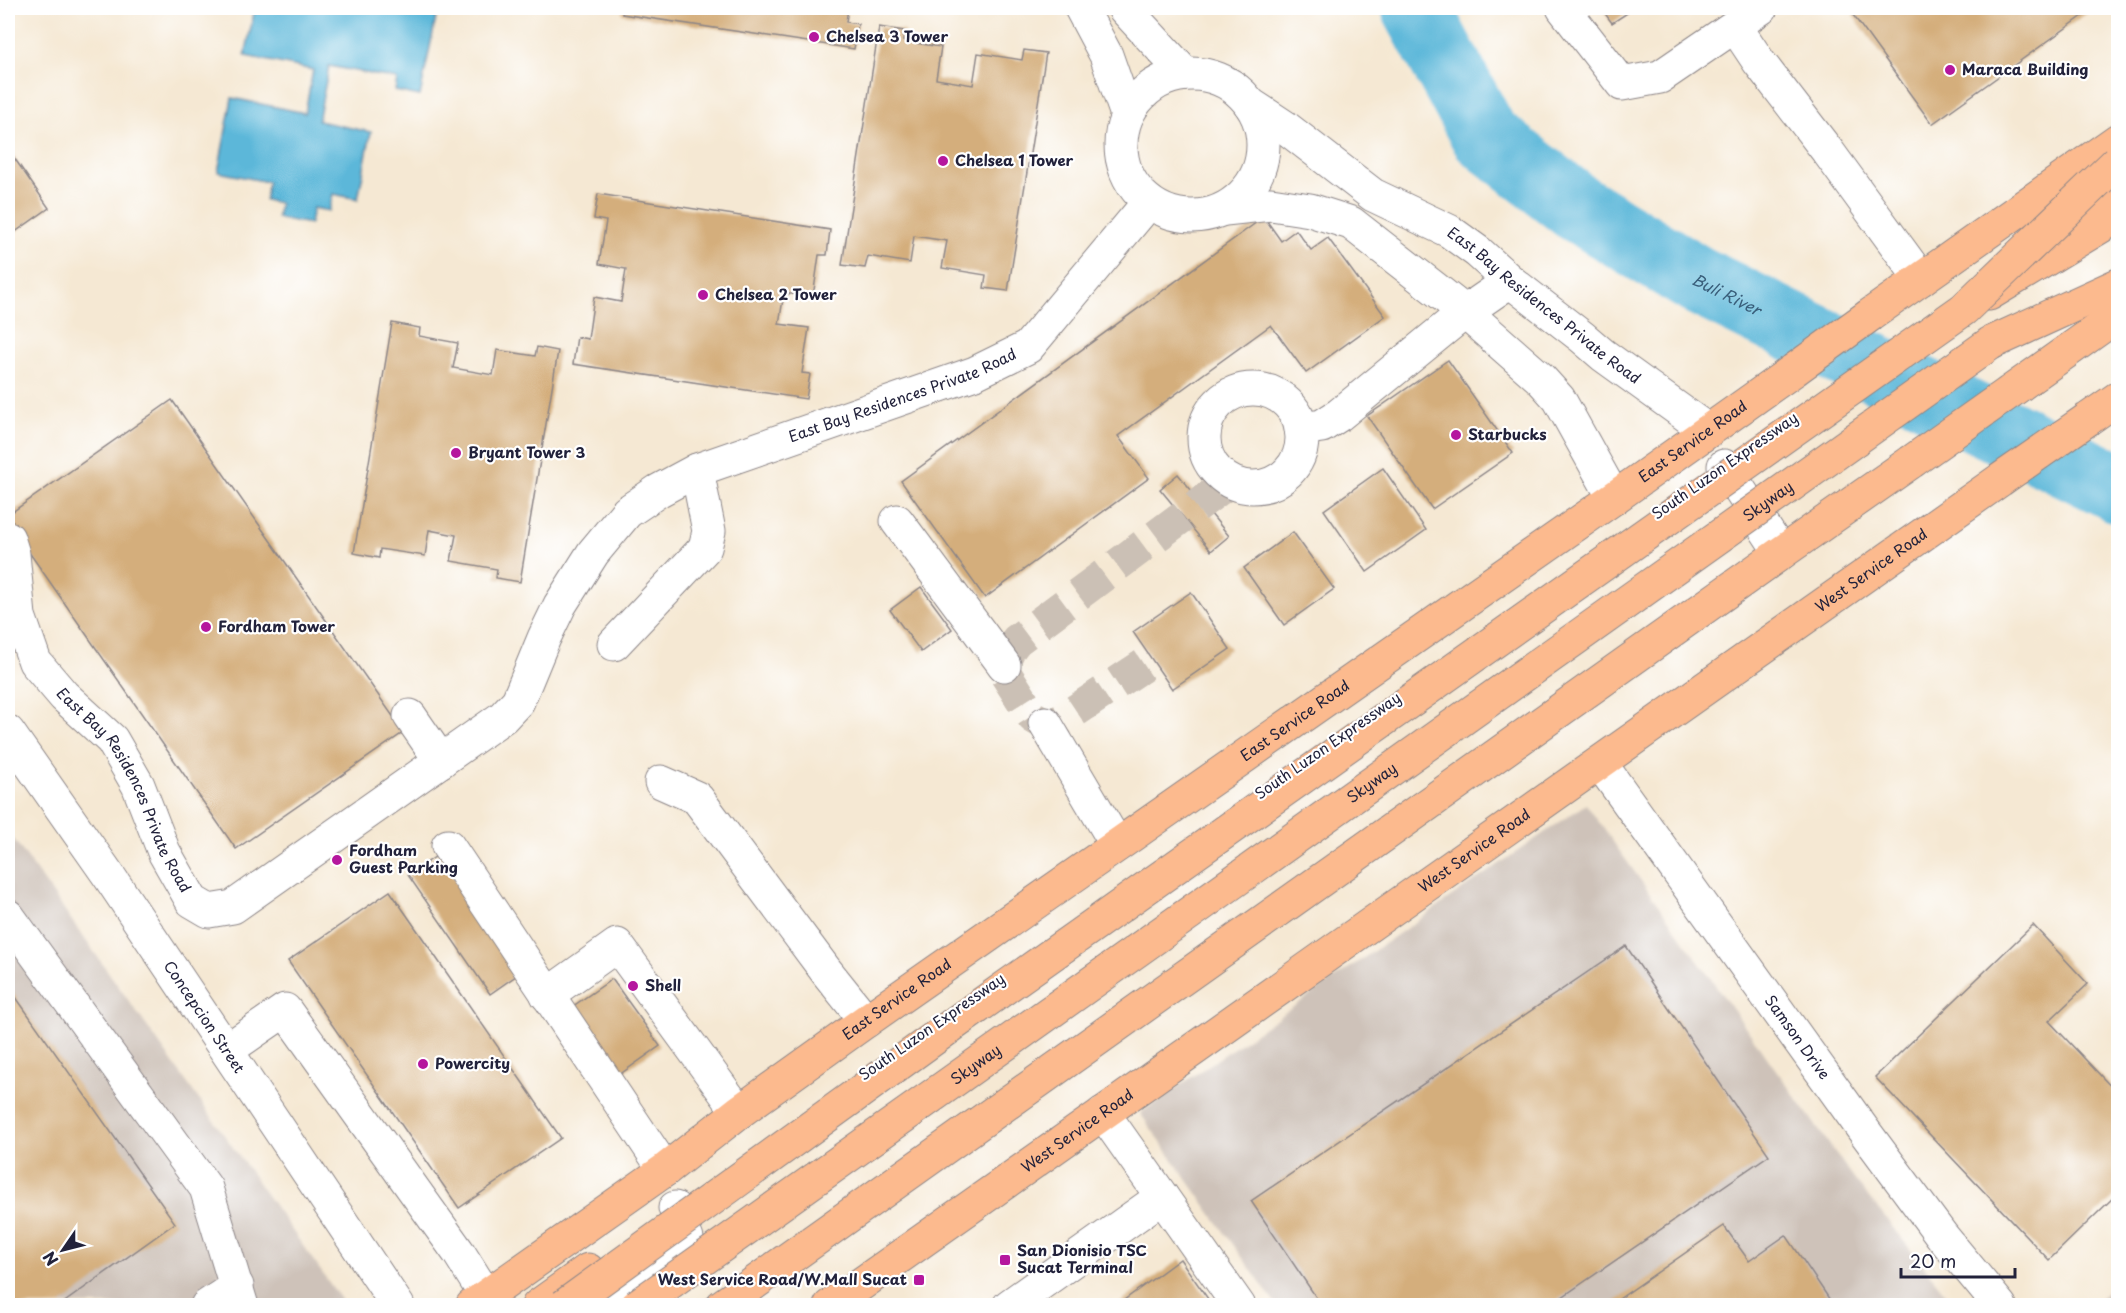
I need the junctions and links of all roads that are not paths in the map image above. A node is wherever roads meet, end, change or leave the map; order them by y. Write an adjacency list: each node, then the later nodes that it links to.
1 (1081, 8): 8 (street)
2 (1124, 8): 6 (street)
3 (1563, 8): 5 (street)
4 (1761, 8): 5 (street)
5 (1734, 26): 17 (street)
6 (1185, 74): 7 (street, East Bay Residences Private Road); 8 (street, East Bay Residences Private Road)
7 (1250, 104): 12 (street, East Bay Residences Private Road); 14 (street, East Bay Residences Private Road)
8 (1127, 115): 13 (street, East Bay Residences Private Road)
9 (2118, 140): 17 (main road, East Service Road)
10 (2118, 161): 20 (main road, bridge)
11 (2118, 187): 26 (main road, South Luzon Expressway)
12 (1373, 195): 16 (street); 18 (street, East Bay Residences Private Road)
13 (1149, 202): 14 (street, East Bay Residences Private Road); 27 (street, East Bay Residences Private Road)
14 (1225, 209): 16 (street, East Bay Residences Private Road)
15 (2118, 216): 20 (main road, bridge)
16 (1351, 224): 21 (street, East Bay Residences Private Road)
17 (1922, 279): 25 (main road, East Service Road, bridge)
18 (1510, 281): 21 (street); 25 (street, East Bay Residences Private Road)
19 (2118, 285): 57 (main road, Skyway, bridge)
20 (1964, 309): 53 (main road, bridge)
21 (1465, 312): 24 (street); 28 (street, East Bay Residences Private Road)
22 (2118, 315): 31 (main road, bridge)
23 (2118, 398): 38 (main road, West Service Road, bridge)
24 (1301, 429)
25 (1707, 430): 28 (main road, East Service Road)
26 (1724, 466): 31 (street); 50 (main road, South Luzon Expressway)
27 (697, 470): 32 (street); 37 (street, East Bay Residences Private Road)
28 (1614, 498): 40 (main road, East Service Road)
29 (897, 521): 33 (street)
30 (8, 538): 37 (street, East Bay Residences Private Road)
31 (1781, 553): 58 (main road)
32 (614, 644)
33 (1004, 665)
34 (410, 716): 37 (street)
35 (1046, 723): 40 (street)
36 (8, 732): 45 (street, Concepcion Street)
37 (441, 761)
38 (1600, 763): 47 (main road, West Service Road); 62 (street, Samson Drive)
39 (661, 782): 44 (street)
40 (1117, 845): 44 (main road, East Service Road)
41 (448, 846): 43 (street)
42 (8, 916): 51 (street)
43 (548, 995): 46 (street); 48 (street)
44 (866, 1021): 46 (main road, East Service Road)
45 (227, 1050): 52 (street); 55 (street, Concepcion Street)
46 (739, 1112): 48 (main road, East Service Road)
47 (1103, 1113): 49 (street); 59 (main road, West Service Road)
48 (665, 1170): 52 (main road, East Service Road)
49 (1162, 1197): 60 (street); 61 (street)
50 (675, 1208): 53 (main road, South Luzon Expressway); 56 (street)
51 (240, 1296): 54 (street)
52 (479, 1301)
53 (558, 1302)
54 (207, 1305)
55 (398, 1305)
56 (590, 1305)
57 (637, 1305)
58 (722, 1305)
59 (830, 1305)
60 (1009, 1305)
61 (1239, 1305)
62 (2000, 1305)

